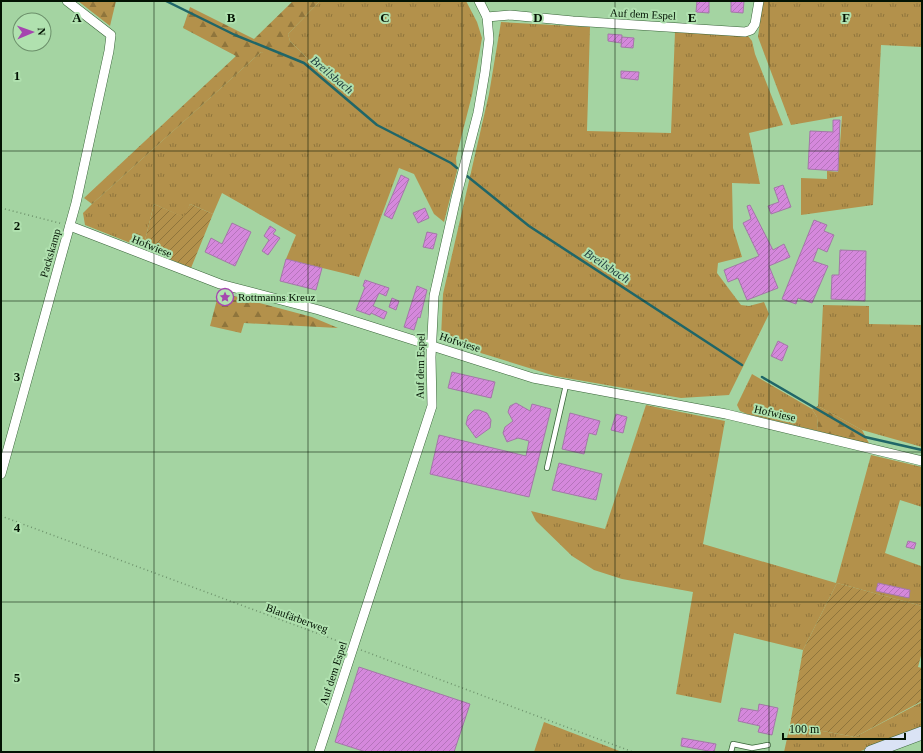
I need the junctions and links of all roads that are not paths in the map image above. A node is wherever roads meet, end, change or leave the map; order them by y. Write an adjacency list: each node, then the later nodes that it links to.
1 (67, 1): 5 (street, Packskamp)
2 (478, 1): 4 (street, Auf dem Espel)
3 (759, 1): 4 (street, Auf dem Espel)
4 (487, 17): 6 (street, Auf dem Espel)
5 (70, 226): 6 (street, Hofwiese); 10 (street, Packskamp)
6 (432, 345): 7 (street, Hofwiese); 14 (street, Auf dem Espel)
7 (566, 385): 8 (street, Hofwiese); 9 (lane)
8 (922, 461)
9 (547, 468)
10 (1, 474)
11 (922, 733): 13 (street)
12 (768, 745): 15 (lane)
13 (877, 751)
14 (319, 752)
15 (731, 752)

